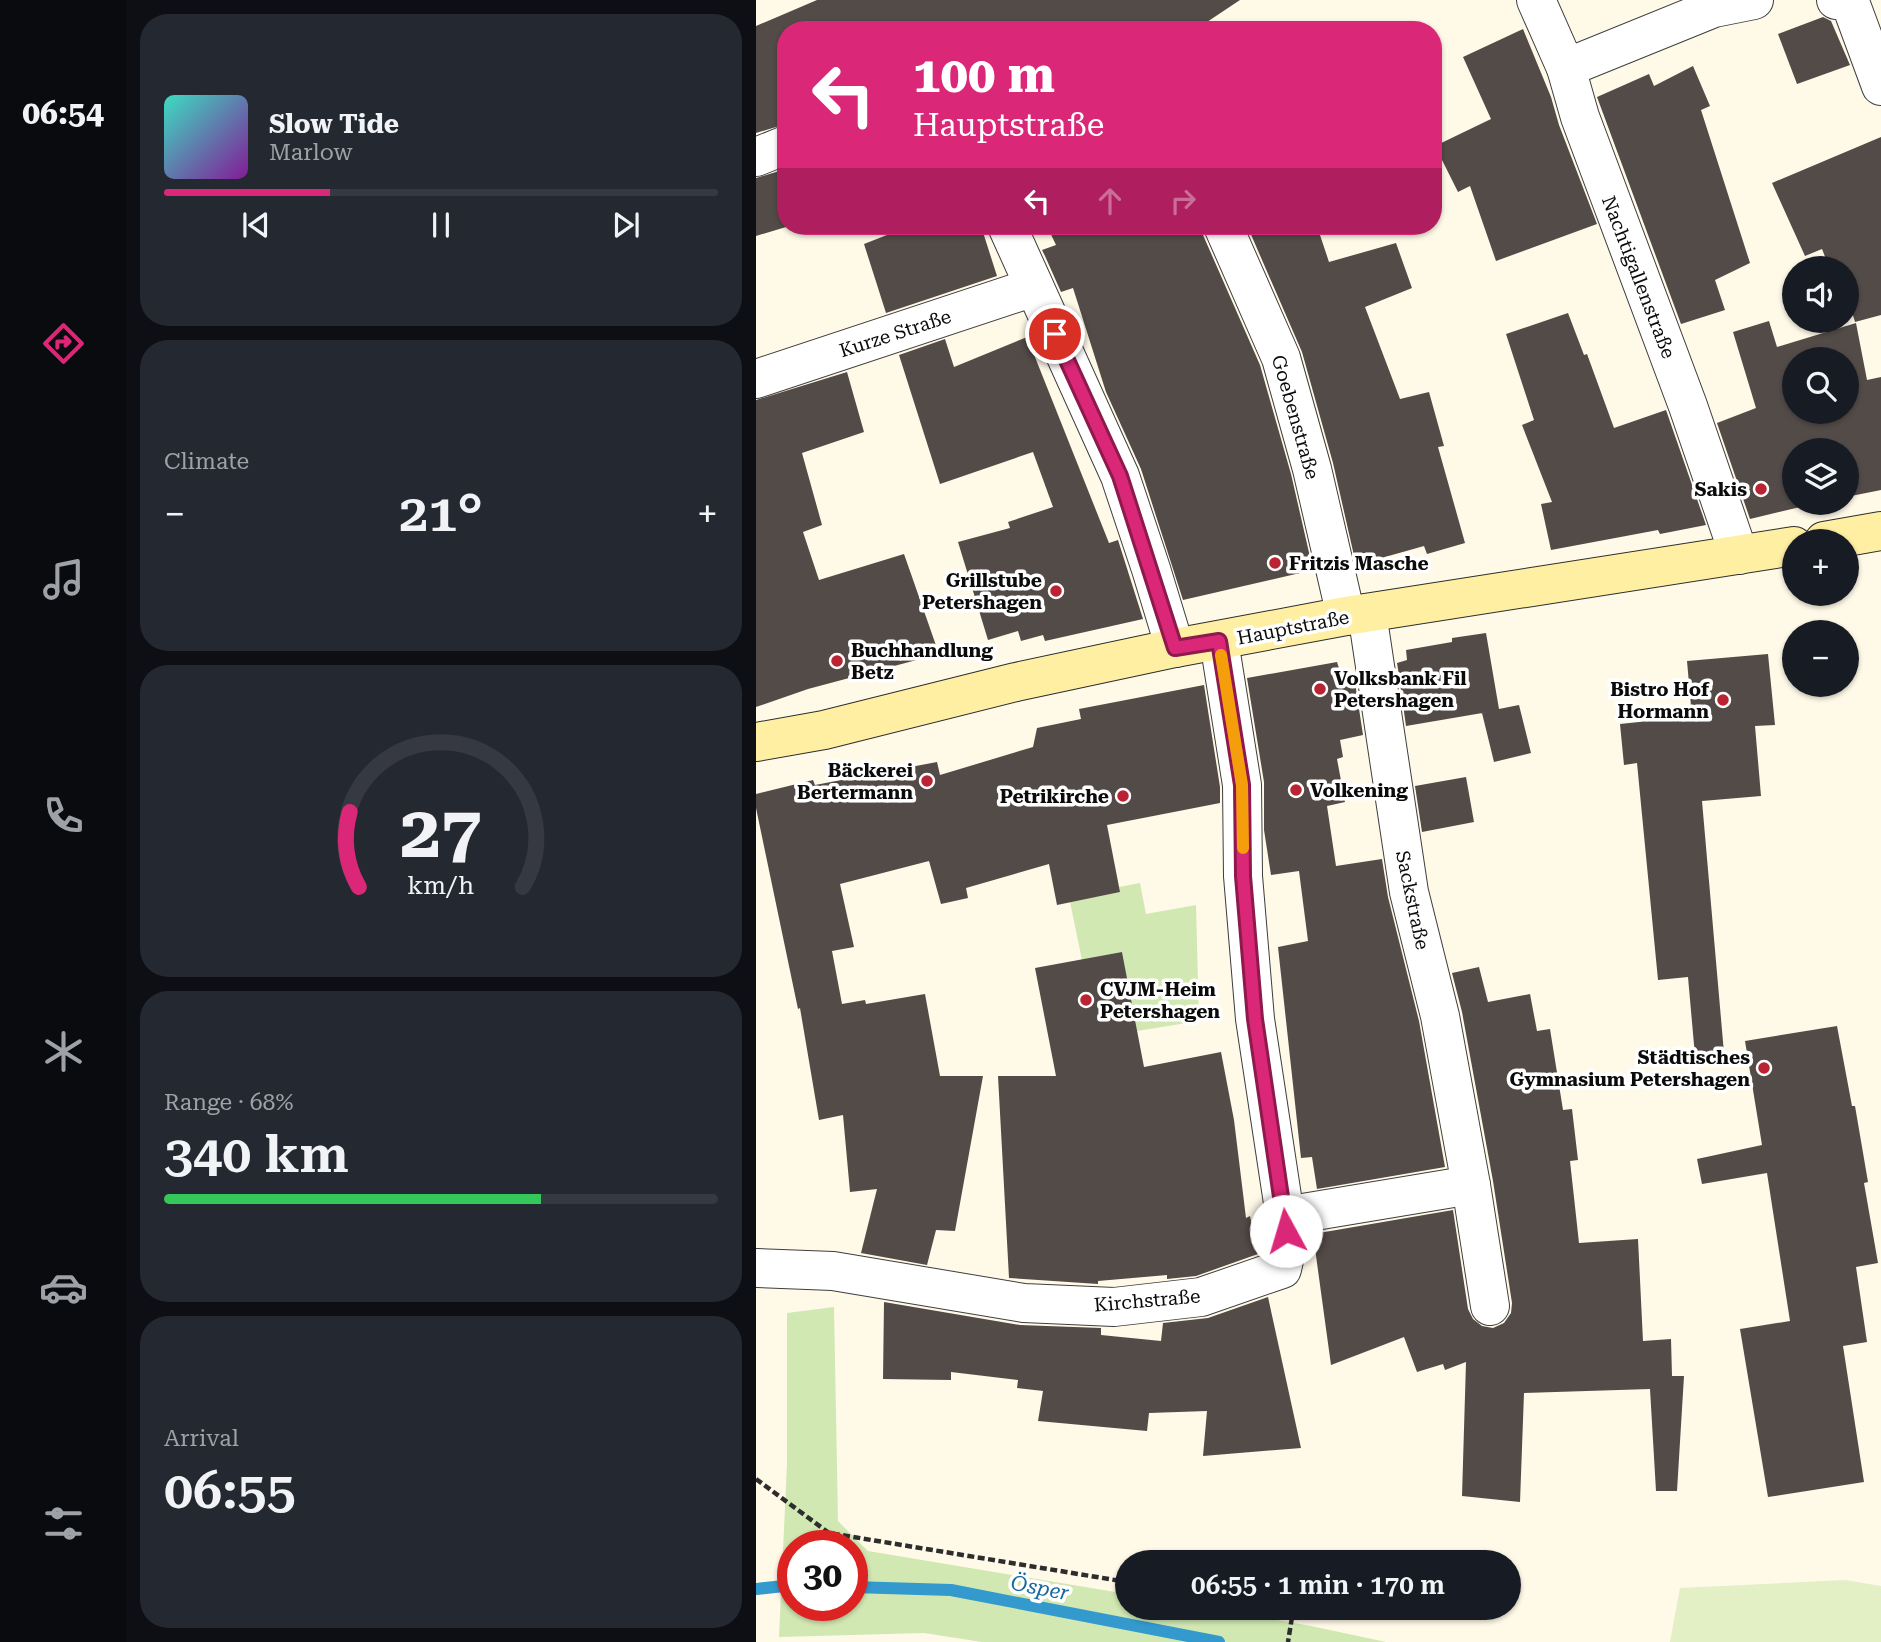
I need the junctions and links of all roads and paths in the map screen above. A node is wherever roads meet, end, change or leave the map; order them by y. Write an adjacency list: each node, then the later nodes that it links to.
1 (1536, 0): 4 (street, Nachtigallenstraße)
2 (1754, 0): 4 (street)
3 (1843, 1): 5 (street)
4 (1566, 68): 15 (street, Nachtigallenstraße)
5 (1881, 86)
6 (777, 149): 7 (street)
7 (756, 158)
8 (1011, 235): 10 (street)
9 (1227, 235): 16 (street, Goebenstraße)
10 (1034, 287): 11 (street, Kurze Straße); 18 (street)
11 (756, 379)
12 (1881, 531): 13 (street)
13 (1859, 535)
14 (1782, 548): 15 (street, Hauptstraße)
15 (1740, 555): 16 (street, Hauptstraße)
16 (1357, 614): 17 (street, Hauptstraße); 20 (street, Sackstraße)
17 (1219, 641): 18 (street, Hauptstraße); 21 (street, Kirchstraße)
18 (1175, 648): 19 (street, Hauptstraße)
19 (756, 742)
20 (1471, 1185): 21 (street); 23 (street, Sackstraße)
21 (1285, 1216): 22 (street, Kirchstraße)
22 (756, 1268)
23 (1490, 1306)
24 (756, 1479): 25 (path)
25 (1115, 1580)
26 (1292, 1620): 27 (path)
27 (1287, 1642)

